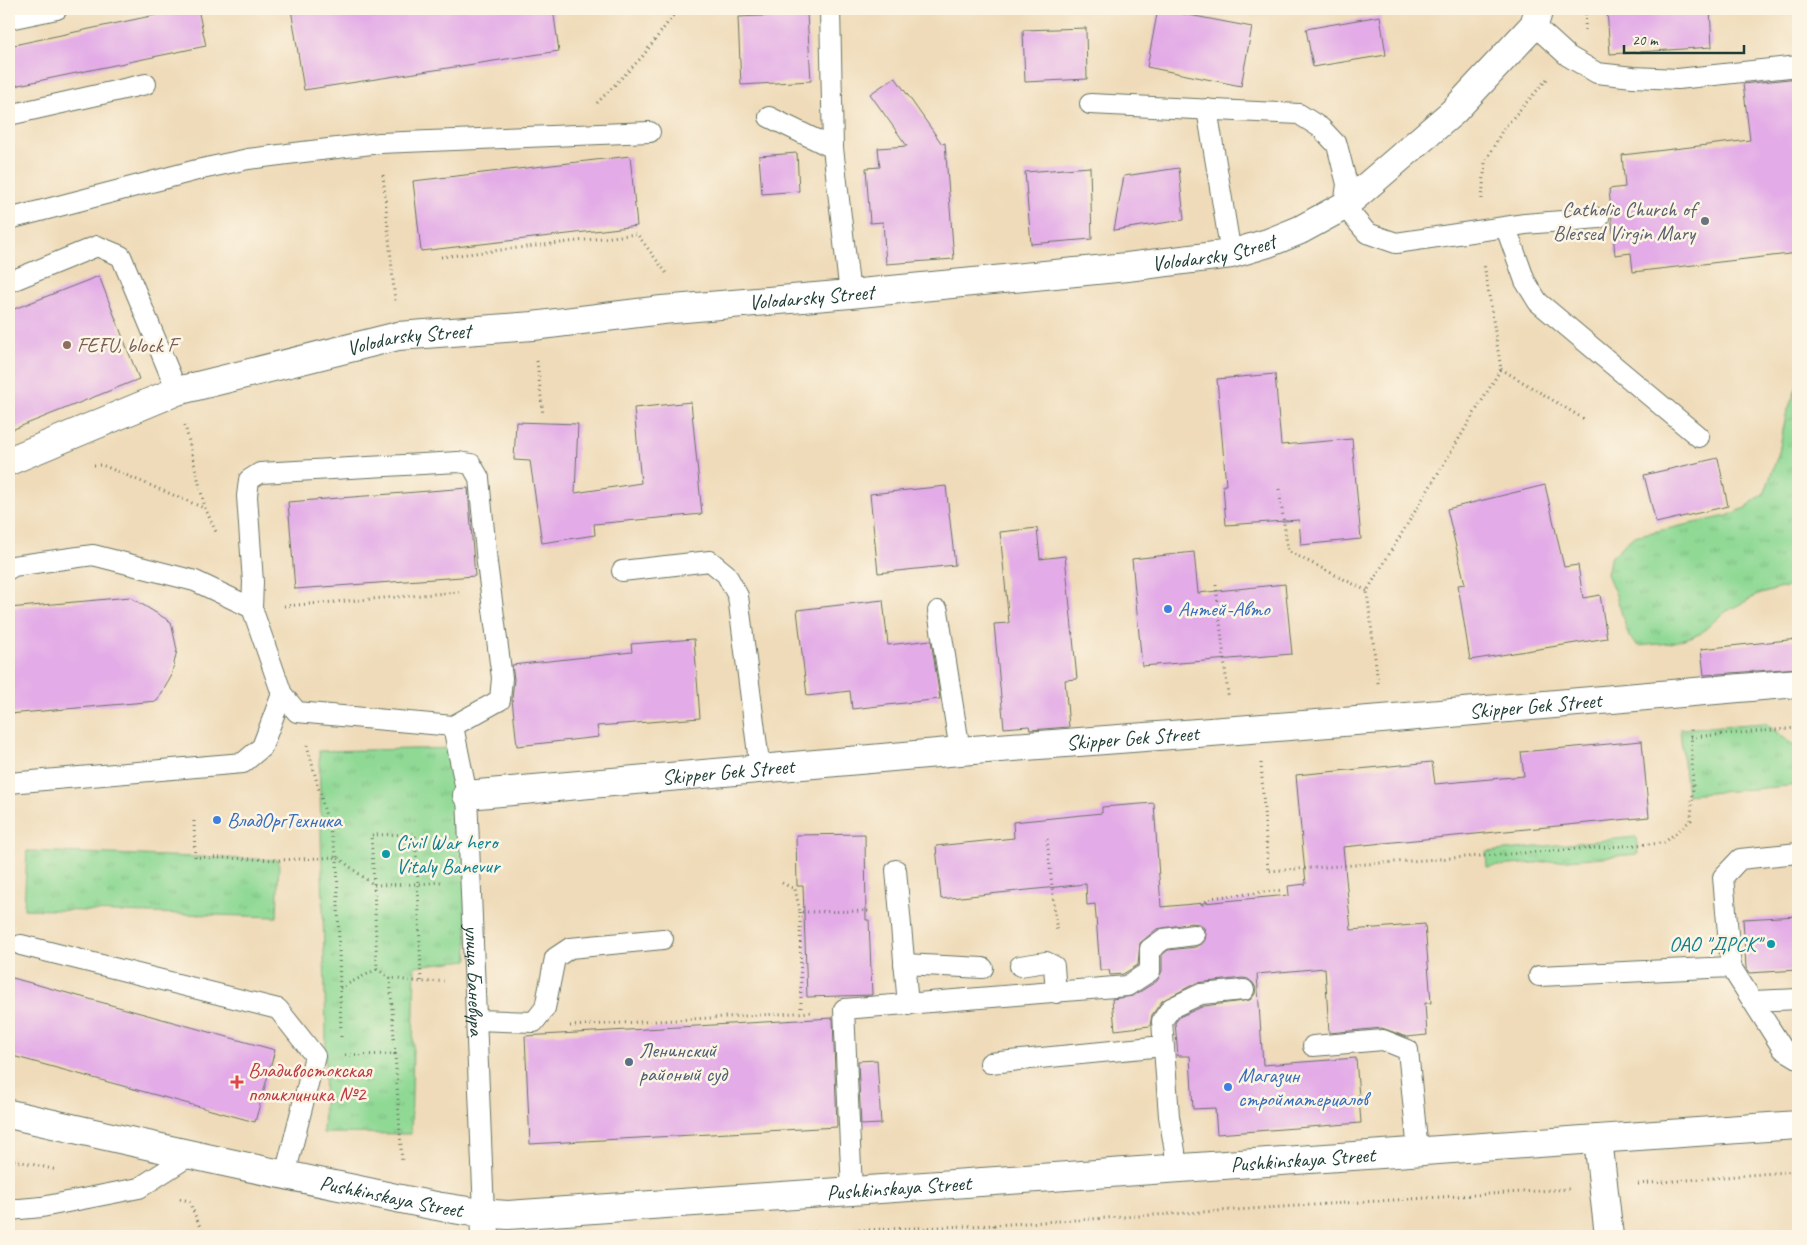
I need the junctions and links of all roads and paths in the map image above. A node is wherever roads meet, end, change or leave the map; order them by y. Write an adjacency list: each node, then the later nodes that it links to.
1 (57, 9): 5 (lane)
2 (678, 9): 14 (path)
3 (830, 9): 16 (lane)
4 (1536, 17): 6 (lane); 17 (street, Volodarsky Street)
5 (9, 19)
6 (1798, 66)
7 (146, 84): 11 (lane)
8 (1528, 99): 21 (path)
9 (1090, 104): 10 (lane)
10 (1207, 109): 17 (lane); 22 (lane)
11 (9, 115)
12 (769, 117): 16 (lane)
13 (650, 132): 14 (lane)
14 (565, 135): 15 (lane)
15 (380, 143): 19 (lane); 28 (path)
16 (833, 148): 26 (lane)
17 (1344, 206): 21 (lane); 22 (street, Volodarsky Street)
18 (1599, 218): 20 (lane)
19 (9, 219)
20 (1506, 228): 21 (lane); 33 (lane)
21 (1478, 231): 29 (path)
22 (1231, 254): 26 (street, Volodarsky Street)
23 (441, 257): 24 (path)
24 (657, 262)
25 (9, 282): 30 (lane)
26 (850, 294): 27 (street, Volodarsky Street)
27 (532, 326): 28 (street, Volodarsky Street); 31 (path)
28 (398, 336): 30 (street, Volodarsky Street)
29 (1501, 369): 32 (path); 41 (path)
30 (178, 391): 34 (street, Volodarsky Street); 35 (path)
31 (543, 415)
32 (1584, 419)
33 (1699, 437)
34 (9, 460)
35 (85, 464)
36 (1279, 489): 41 (path)
37 (9, 569): 42 (lane)
38 (622, 571): 54 (lane)
39 (1216, 585): 51 (path)
40 (490, 589): 42 (path); 42 (lane); 49 (lane)
41 (1367, 591): 48 (path)
42 (252, 608): 46 (lane)
43 (938, 611): 53 (lane)
44 (1798, 682): 45 (street, Skipper Gek Street)
45 (1690, 692): 48 (street, Skipper Gek Street); 52 (path)
46 (282, 694): 47 (lane); 55 (lane)
47 (298, 712): 49 (lane); 61 (path)
48 (1382, 719): 51 (street, Skipper Gek Street)
49 (454, 726): 57 (lane, улица Баневура)
50 (1798, 728): 52 (path)
51 (1236, 729): 53 (street, Skipper Gek Street)
52 (1691, 737): 56 (path)
53 (960, 751): 54 (street, Skipper Gek Street)
54 (760, 770): 57 (street, Skipper Gek Street)
55 (9, 783)
56 (1262, 789)
57 (467, 795): 80 (lane, улица Баневура)
58 (194, 821): 61 (path)
59 (1047, 839): 68 (path)
60 (1798, 853): 75 (lane)
61 (338, 857): 65 (path); 82 (path)
62 (896, 870): 67 (lane)
63 (782, 883): 69 (path)
64 (418, 884): 65 (path); 65 (path); 81 (path)
65 (374, 885): 77 (path)
66 (1283, 890): 70 (path)
67 (899, 910): 69 (path); 73 (lane)
68 (1054, 910)
69 (800, 912): 89 (path)
70 (1194, 935): 84 (lane)
71 (663, 939): 90 (lane)
72 (21, 945): 96 (lane)
73 (904, 964): 76 (lane); 87 (lane)
74 (1020, 966): 84 (lane)
75 (1731, 967): 78 (lane); 86 (lane)
76 (983, 968)
77 (378, 969): 79 (path); 82 (path)
78 (1540, 976)
79 (390, 978): 81 (path); 94 (path)
80 (475, 981): 81 (path); 90 (lane, улица Баневура)
81 (421, 982)
82 (340, 988): 95 (path)
83 (1244, 990): 92 (lane)
84 (1056, 993): 87 (lane)
85 (1798, 999): 86 (lane)
86 (1753, 1002): 97 (lane)
87 (908, 1005): 88 (lane)
88 (844, 1010): 89 (path); 109 (lane)
89 (801, 1012): 91 (path)
90 (476, 1020): 112 (lane, улица Баневура)
91 (568, 1026)
92 (1163, 1046): 98 (lane); 105 (lane)
93 (1313, 1046): 102 (lane)
94 (394, 1054): 95 (path); 104 (path)
95 (341, 1055): 96 (path)
96 (315, 1056): 107 (lane)
97 (1798, 1058)
98 (990, 1064)
99 (9, 1114): 103 (street, Pushkinskaya Street)
100 (1798, 1125): 101 (street, Pushkinskaya Street)
101 (1598, 1139): 102 (street, Pushkinskaya Street); 108 (street)
102 (1418, 1152): 105 (street, Pushkinskaya Street)
103 (189, 1156): 107 (street, Pushkinskaya Street); 111 (lane)
104 (402, 1166)
105 (1175, 1169): 109 (street, Pushkinskaya Street)
106 (1798, 1171): 108 (path)
107 (285, 1175): 112 (street, Pushkinskaya Street)
108 (1604, 1187): 113 (path); 117 (street)
109 (852, 1191): 112 (street, Pushkinskaya Street)
110 (189, 1201): 115 (path)
111 (9, 1210)
112 (485, 1225)
113 (994, 1225): 114 (path); 116 (path)
114 (803, 1232)
115 (204, 1236)
116 (995, 1236)
117 (1609, 1236)

